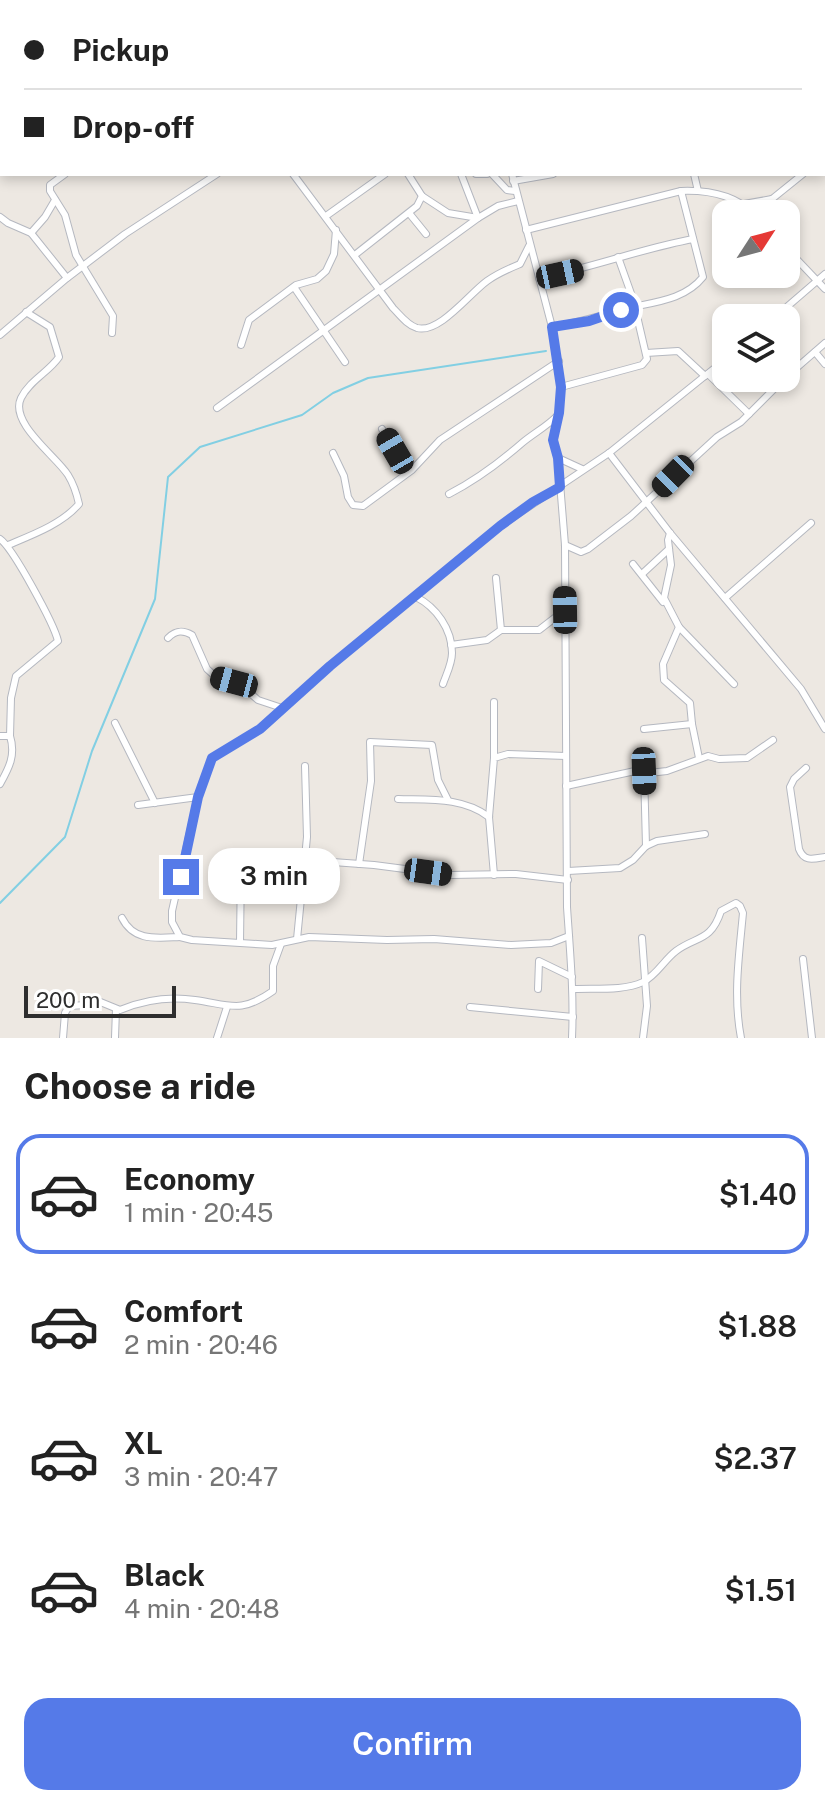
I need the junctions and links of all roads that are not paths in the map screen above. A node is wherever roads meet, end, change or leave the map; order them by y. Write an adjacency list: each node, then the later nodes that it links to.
1 (62, 176): 17 (street)
2 (212, 176): 34 (street)
3 (298, 176): 22 (street)
4 (382, 176): 22 (street)
5 (409, 176): 15 (street)
6 (462, 176): 24 (street)
7 (492, 176): 12 (street)
8 (532, 176): 11 (street)
9 (694, 176): 14 (street)
10 (801, 176): 16 (street)
11 (512, 178): 12 (street)
12 (515, 191): 20 (street)
13 (681, 191): 14 (street); 26 (street); 29 (street)
14 (698, 191): 18 (street)
15 (422, 196): 21 (street); 24 (street)
16 (772, 199): 19 (street)
17 (55, 200): 27 (street); 34 (street)
18 (732, 200)
19 (766, 200)
20 (518, 201): 24 (street); 26 (street)
21 (409, 213): 28 (street); 31 (street)
22 (326, 216): 25 (street)
23 (0, 217): 27 (street)
24 (478, 218): 41 (street)
25 (336, 230): 31 (street); 39 (street)
26 (526, 230): 30 (street)
27 (31, 233): 36 (street)
28 (426, 234)
29 (693, 239): 32 (street); 43 (street)
30 (530, 244): 37 (street); 41 (street)
31 (356, 254): 41 (street)
32 (618, 257): 37 (street); 43 (street)
33 (800, 262): 38 (street)
34 (82, 266): 36 (street); 47 (street)
35 (825, 274): 38 (street)
36 (67, 278): 44 (street)
37 (539, 278): 45 (street)
38 (818, 281): 40 (street); 42 (street)
39 (294, 287): 46 (street); 50 (street)
40 (825, 289)
41 (380, 290): 46 (street)
42 (791, 304)
43 (635, 307): 45 (street); 52 (street)
44 (26, 312): 48 (street); 76 (street)
45 (552, 327): 53 (street)
46 (325, 331): 54 (street); 61 (street)
47 (112, 333)
48 (0, 335)
49 (825, 343): 51 (street)
50 (241, 345)
51 (815, 352): 55 (street); 56 (street)
52 (646, 353): 58 (street); 59 (street)
53 (559, 361): 59 (street); 69 (street)
54 (345, 362)
55 (825, 364)
56 (800, 365)
57 (712, 371): 58 (street)
58 (707, 375): 63 (street); 66 (street)
59 (561, 387): 62 (street)
60 (772, 392): 63 (street)
61 (217, 408)
62 (559, 413): 67 (street); 71 (street)
63 (749, 414): 72 (street)
64 (382, 429): 69 (street)
65 (333, 453): 69 (street)
66 (609, 453): 68 (street); 72 (street)
67 (558, 458): 68 (street); 70 (street)
68 (582, 469): 70 (street)
69 (407, 473)
70 (560, 487): 77 (street); 82 (street)
71 (449, 494)
72 (645, 501): 74 (street); 77 (street)
73 (811, 523): 83 (street)
74 (670, 533): 78 (street); 83 (street)
75 (0, 539): 76 (street)
76 (8, 545): 100 (street)
77 (565, 545): 85 (street)
78 (669, 549): 80 (street); 84 (street)
79 (633, 564): 80 (street)
80 (642, 574): 84 (street)
81 (496, 578): 87 (street)
82 (416, 597): 89 (street); 93 (street)
83 (725, 598): 94 (street)
84 (665, 605): 86 (street)
85 (565, 610): 87 (street); 102 (street)
86 (679, 627): 91 (street); 96 (street)
87 (501, 630): 89 (street)
88 (168, 638): 93 (street)
89 (451, 645): 90 (street)
90 (443, 684)
91 (734, 684)
92 (494, 702): 103 (street)
93 (282, 708): 110 (street)
94 (823, 720): 98 (street)
95 (115, 723): 113 (street)
96 (692, 724): 97 (street); 104 (street)
97 (644, 729)
98 (825, 729)
99 (0, 736): 100 (street)
100 (10, 736): 108 (street)
101 (773, 740): 104 (street)
102 (566, 756): 103 (street); 109 (street)
103 (494, 758): 115 (street)
104 (699, 758): 107 (street)
105 (305, 766): 119 (street)
106 (806, 768): 118 (street)
107 (644, 771): 109 (street); 117 (street)
108 (0, 784)
109 (566, 786): 122 (street)
110 (198, 797): 113 (street); 127 (street)
111 (398, 799): 112 (street)
112 (448, 800): 115 (street); 120 (street)
113 (155, 803): 114 (street)
114 (138, 805)
115 (489, 817): 123 (street)
116 (705, 834): 117 (street)
117 (646, 846): 122 (street)
118 (825, 857)
119 (305, 860): 120 (street); 129 (street)
120 (359, 864): 123 (street)
121 (241, 865): 130 (street)
122 (568, 871): 124 (street)
123 (494, 875): 124 (street)
124 (568, 880): 126 (street)
125 (122, 918): 127 (street)
126 (569, 936): 129 (street); 133 (street)
127 (180, 937): 130 (street)
128 (642, 938): 134 (street)
129 (297, 939): 131 (street)
130 (240, 942): 131 (street)
131 (281, 944): 137 (street)
132 (803, 959): 147 (street)
133 (572, 977): 135 (street); 136 (street)
134 (645, 981): 136 (street); 145 (street); 146 (street)
135 (538, 989)
136 (574, 989): 140 (street)
137 (227, 1007): 139 (street); 143 (street)
138 (470, 1007): 140 (street)
139 (116, 1009): 141 (street); 142 (street)
140 (573, 1017): 144 (street)
141 (63, 1038)
142 (115, 1038)
143 (217, 1038)
144 (572, 1038)
145 (643, 1038)
146 (741, 1038)
147 (812, 1038)

